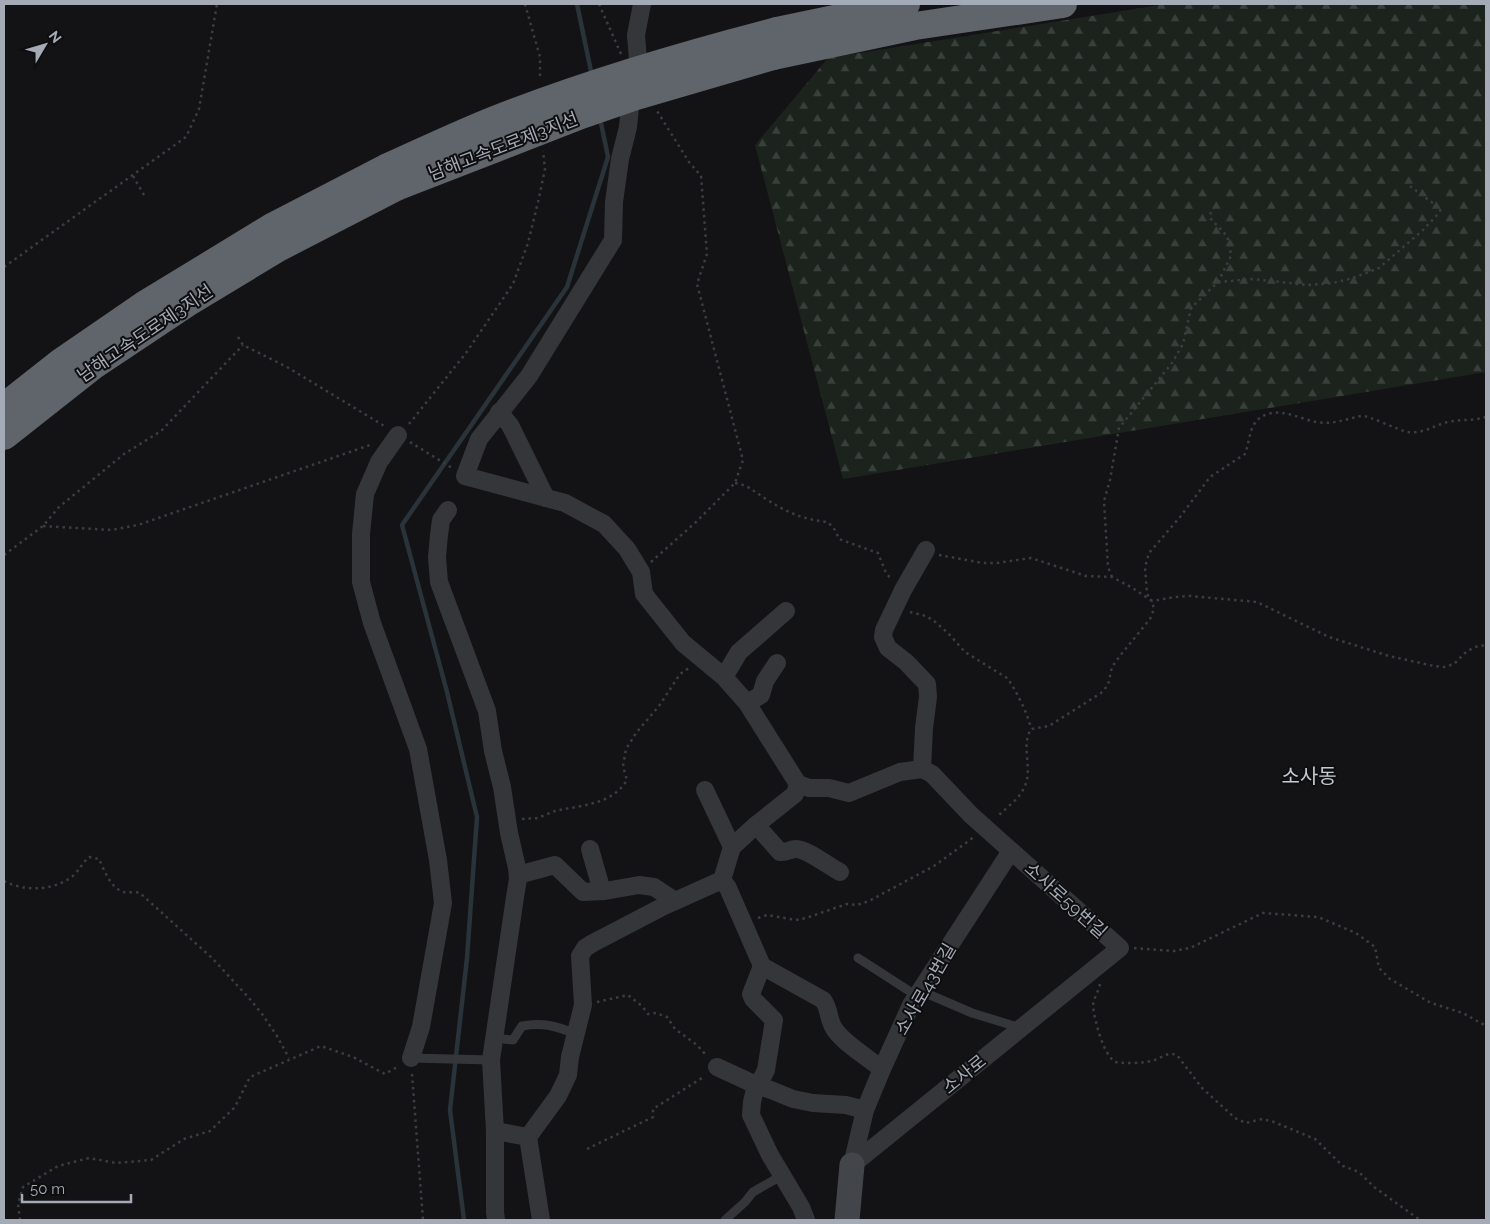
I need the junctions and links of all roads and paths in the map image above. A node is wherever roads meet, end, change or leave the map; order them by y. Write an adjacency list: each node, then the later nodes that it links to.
1 (217, 4): 12 (path)
2 (525, 4): 9 (path)
3 (599, 4): 8 (path)
4 (642, 4): 10 (street)
5 (906, 4): 7 (highway, 남해고속도로제3지선)
6 (1063, 4): 7 (highway, 남해고속도로제3지선)
7 (775, 43): 13 (highway, 남해고속도로제3지선, bridge)
8 (621, 54)
9 (540, 81)
10 (640, 85): 22 (street); 27 (path)
11 (542, 142): 25 (path)
12 (133, 176): 15 (path); 17 (path)
13 (392, 177): 21 (highway, 남해고속도로제3지선); 24 (highway, 남해고속도로제3지선)
14 (1408, 184): 18 (path)
15 (144, 195)
16 (1212, 210): 18 (path)
17 (4, 267)
18 (1218, 282): 34 (path)
19 (238, 337): 20 (path)
20 (244, 345): 25 (path); 30 (path)
21 (4, 407)
22 (499, 412): 26 (street); 28 (street)
23 (1486, 417): 36 (path)
24 (4, 436)
25 (402, 437): 26 (path); 30 (path); 70 (street)
26 (465, 476): 28 (street)
27 (735, 483): 33 (path); 35 (path)
28 (546, 498): 33 (street)
29 (448, 510): 47 (street)
30 (43, 526): 32 (path)
31 (926, 550): 34 (path); 35 (street)
32 (4, 555)
33 (641, 572): 39 (street)
34 (1112, 577): 36 (path)
35 (900, 597): 43 (path); 44 (street)
36 (1152, 601): 38 (path); 43 (path)
37 (786, 611): 41 (street)
38 (1486, 646)
39 (704, 660): 41 (street); 47 (path)
40 (777, 663): 42 (street)
41 (724, 677): 42 (street)
42 (747, 703): 45 (street)
43 (1031, 729): 49 (path)
44 (922, 769): 45 (street); 49 (street, 소사로59번길)
45 (798, 784): 48 (street)
46 (705, 790): 50 (street)
47 (507, 820): 54 (street)
48 (756, 825): 50 (street); 53 (street)
49 (986, 829): 52 (street, 소사로59번길); 59 (path)
50 (732, 847): 55 (street)
51 (590, 849): 57 (street)
52 (1011, 851): 60 (street, 소사로59번길); 64 (street, 소사로43번길)
53 (840, 872)
54 (518, 875): 57 (street); 69 (street)
55 (722, 880): 58 (street); 59 (street)
56 (4, 881): 71 (path)
57 (602, 892): 58 (street)
58 (675, 901): 65 (street)
59 (743, 924): 63 (street)
60 (1120, 948): 62 (street, 소사로); 66 (path)
61 (858, 958): 64 (lane)
62 (1105, 960): 67 (street, 소사로); 89 (path)
63 (762, 966): 74 (street); 75 (street)
64 (919, 993): 67 (lane); 74 (street, 소사로43번길)
65 (583, 1005): 68 (street); 73 (path)
66 (1486, 1026)
67 (1021, 1028): 80 (street, 소사로)
68 (576, 1034): 69 (lane); 78 (street)
69 (494, 1038): 72 (street)
70 (411, 1058): 71 (path); 72 (lane); 83 (path)
71 (289, 1059): 82 (path)
72 (491, 1060): 77 (street)
73 (717, 1067): 75 (street); 79 (path)
74 (882, 1069): 76 (street, 소사로43번길)
75 (756, 1085): 76 (street); 81 (street)
76 (865, 1110): 80 (street, 소사로43번길)
77 (495, 1132): 78 (street); 84 (street)
78 (528, 1137): 85 (street)
79 (588, 1149)
80 (852, 1165): 88 (street)
81 (783, 1175): 86 (lane); 87 (street)
82 (20, 1220)
83 (423, 1220)
84 (496, 1220)
85 (541, 1220)
86 (725, 1220)
87 (806, 1220)
88 (847, 1220)
89 (1420, 1220)

